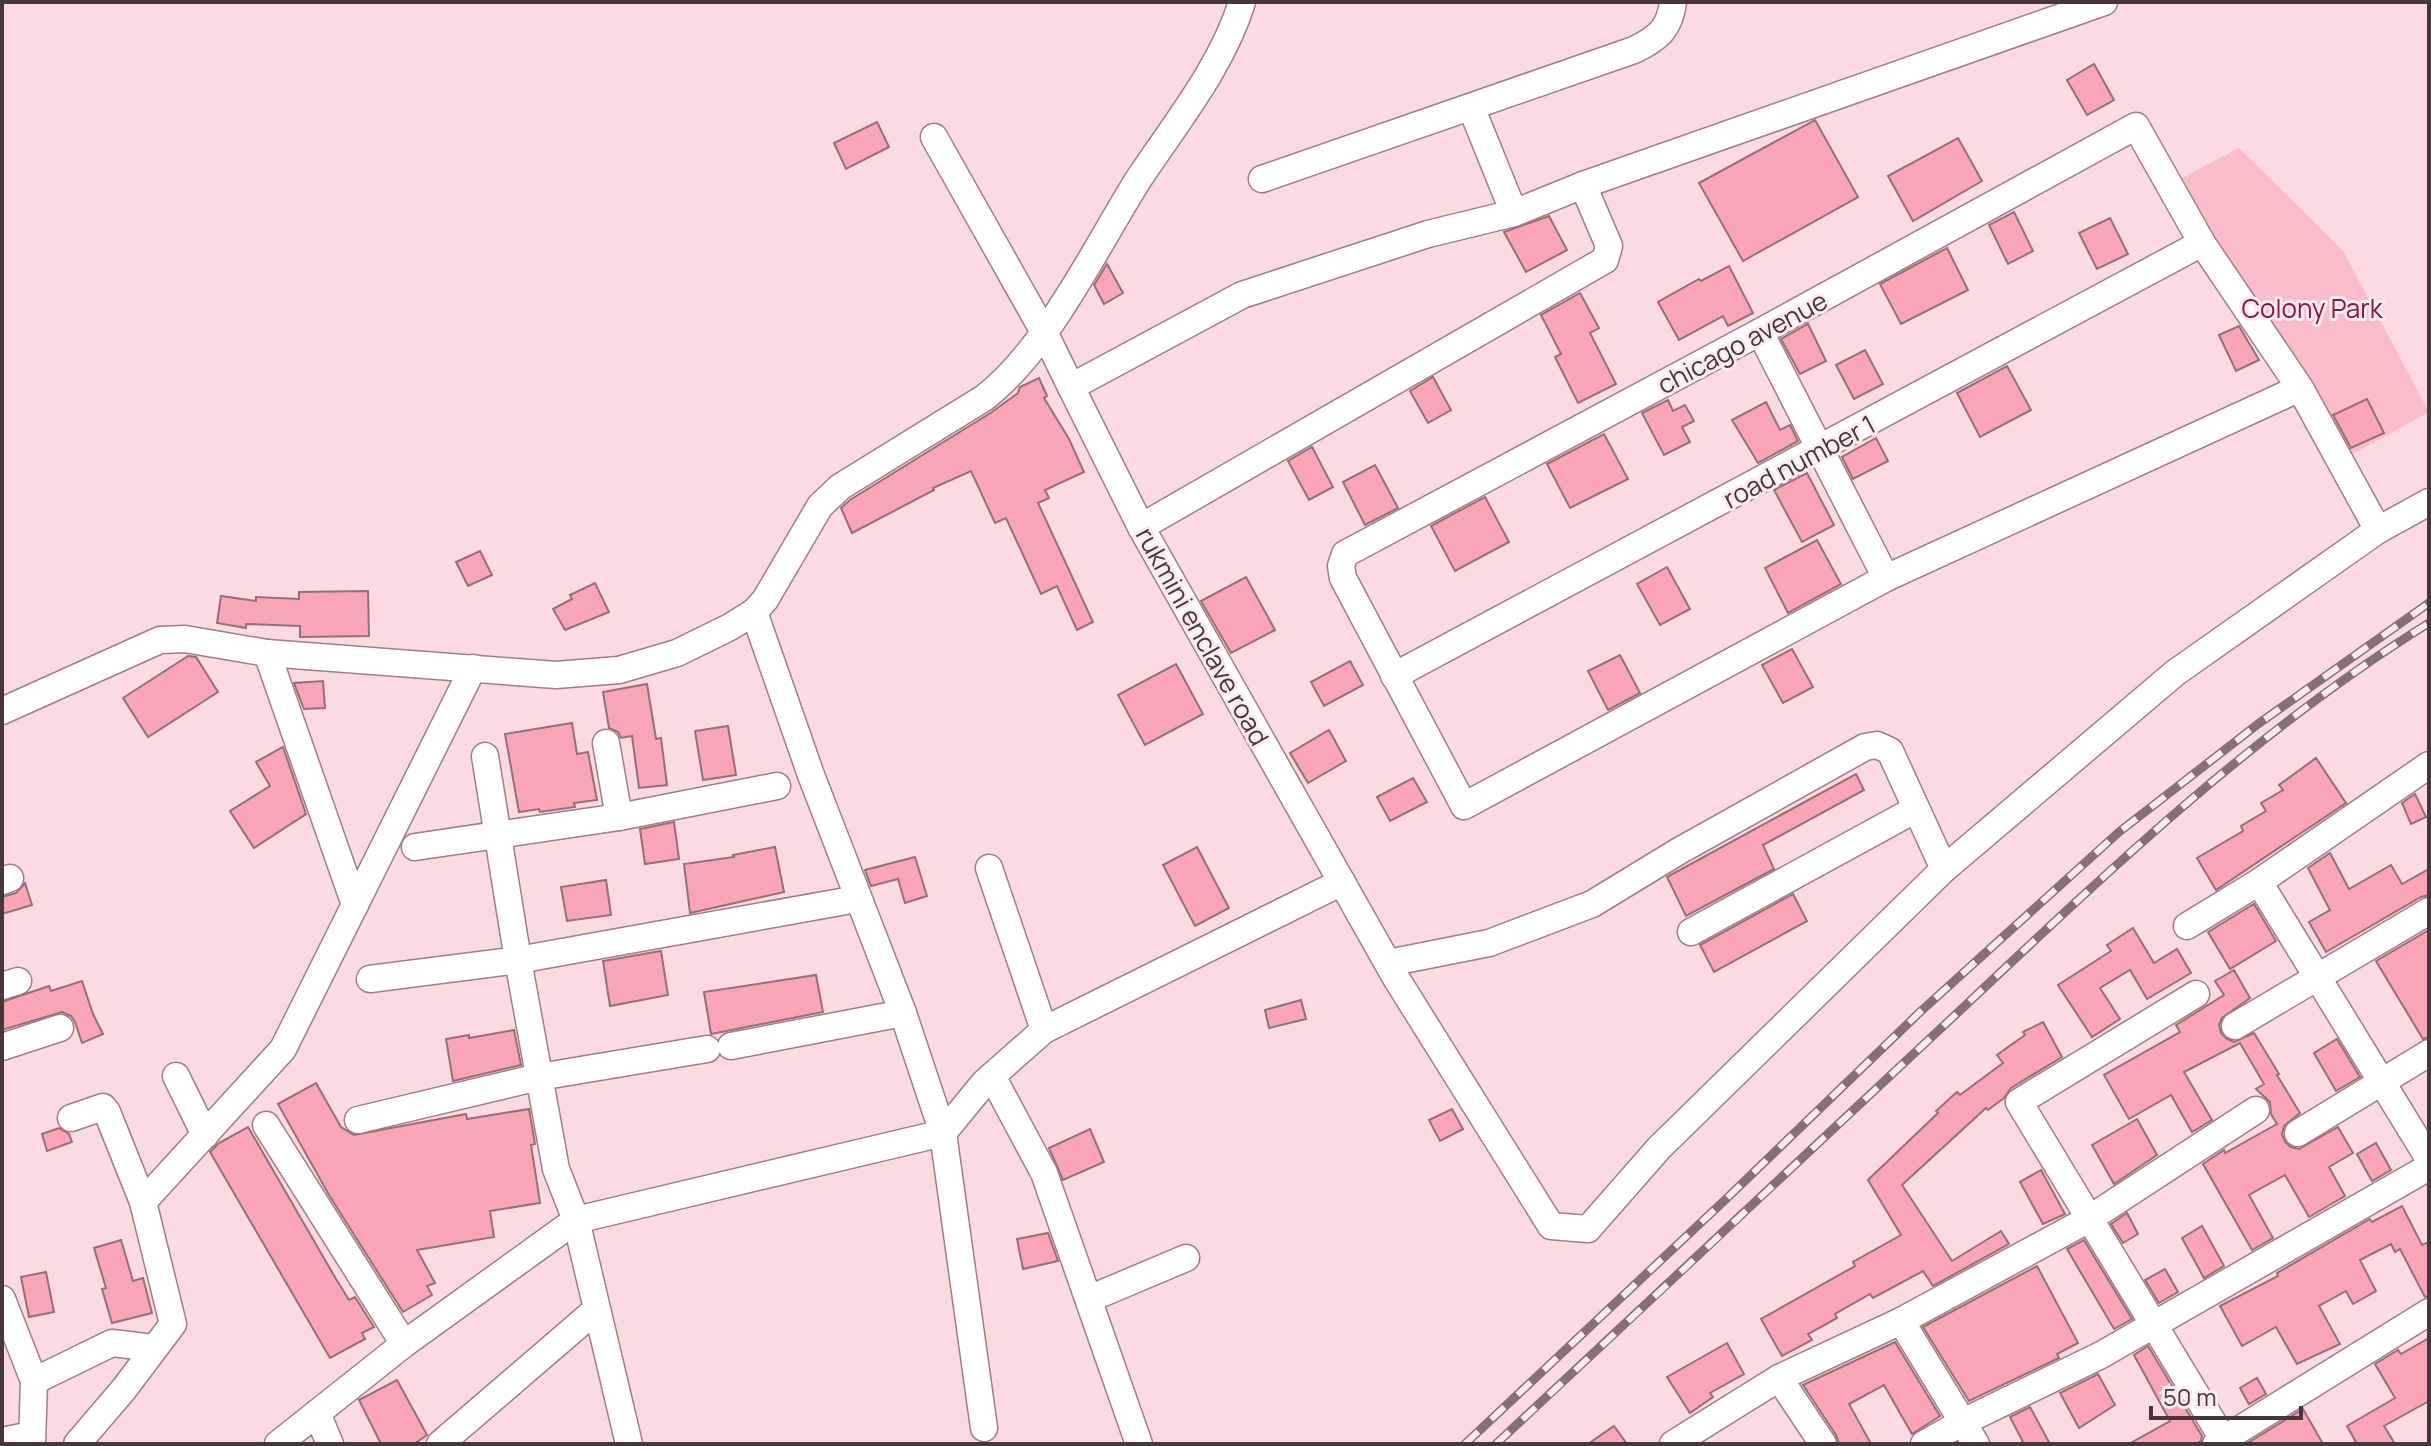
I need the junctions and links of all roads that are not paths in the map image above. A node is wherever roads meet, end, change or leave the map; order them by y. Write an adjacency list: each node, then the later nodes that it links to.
1 (1242, 2): 10 (street)
2 (1673, 2): 4 (street)
3 (2104, 2): 7 (street)
4 (1471, 107): 6 (street); 8 (street)
5 (934, 137): 10 (street, rukmini enclave road)
6 (1262, 179)
7 (1583, 185): 8 (street); 16 (street)
8 (1514, 213): 12 (street)
9 (2202, 243): 11 (street, chicago avenue); 13 (street); 14 (street, road number 1)
10 (1044, 332): 12 (street, rukmini enclave road); 19 (street)
11 (1760, 332): 14 (street); 22 (street, chicago avenue)
12 (1071, 387): 16 (street, rukmini enclave road)
13 (2300, 388): 17 (street); 18 (street)
14 (1821, 449): 18 (street); 22 (street, road number 1)
15 (2429, 502): 17 (street)
16 (1141, 527): 34 (street, rukmini enclave road)
17 (2378, 530): 33 (street)
18 (1886, 578): 22 (street)
19 (754, 612): 21 (street); 36 (street)
20 (267, 653): 21 (street); 23 (street); 37 (street)
21 (473, 668): 37 (street)
22 (1394, 676)
23 (2, 711)
24 (606, 743): 29 (street)
25 (485, 756): 30 (street)
26 (2429, 765): 35 (street)
27 (777, 786): 29 (street)
28 (1916, 809): 33 (street); 40 (street); 42 (street)
29 (619, 817): 30 (street)
30 (498, 833): 31 (street); 41 (street)
31 (415, 847)
32 (989, 868): 49 (street)
33 (1944, 869): 42 (street, rukmini enclave road)
34 (1342, 882): 42 (street, rukmini enclave road); 49 (street)
35 (2259, 882): 39 (street); 43 (street)
36 (857, 899): 41 (street); 46 (street)
37 (355, 905): 62 (street)
38 (2429, 911): 43 (street)
39 (2187, 926)
40 (1691, 932)
41 (518, 960): 44 (street); 54 (street)
42 (1388, 963)
43 (2317, 977): 47 (street); 55 (street)
44 (370, 979)
45 (2196, 994): 66 (street)
46 (903, 1013): 54 (street); 60 (street)
47 (2235, 1026)
48 (60, 1028): 50 (street)
49 (1044, 1030): 53 (street)
50 (2, 1047)
51 (2429, 1053): 55 (street)
52 (176, 1076): 62 (street)
53 (992, 1076): 60 (street); 70 (street)
54 (539, 1077): 58 (street); 67 (street)
55 (2381, 1081): 61 (street); 63 (street)
56 (2256, 1110): 66 (street)
57 (71, 1118): 65 (street)
58 (358, 1120)
59 (266, 1125): 75 (street)
60 (943, 1133): 67 (street); 80 (street)
61 (2298, 1133)
62 (205, 1135): 65 (street)
63 (2429, 1159)
64 (2429, 1167): 74 (street)
65 (143, 1202): 76 (street)
66 (2089, 1219): 73 (street); 74 (street)
67 (576, 1220): 71 (street); 75 (street)
68 (1186, 1258): 70 (street)
69 (2, 1299): 78 (street)
70 (1089, 1299): 90 (street)
71 (597, 1309): 88 (street); 89 (street)
72 (2429, 1312): 84 (street)
73 (1901, 1321): 77 (street); 81 (street)
74 (2154, 1325): 81 (street); 84 (street)
75 (404, 1344): 79 (street)
76 (154, 1348): 78 (street); 85 (street)
77 (1779, 1378): 91 (street); 92 (street)
78 (34, 1381): 82 (street)
79 (317, 1413): 86 (street); 87 (street)
80 (984, 1428)
81 (1969, 1434): 93 (street)
82 (32, 1439): 83 (street)
83 (2, 1441)
84 (2222, 1443)
85 (77, 1444)
86 (278, 1444)
87 (330, 1444)
88 (440, 1444)
89 (629, 1444)
90 (1139, 1444)
91 (1673, 1444)
92 (1823, 1444)
93 (1924, 1444)

